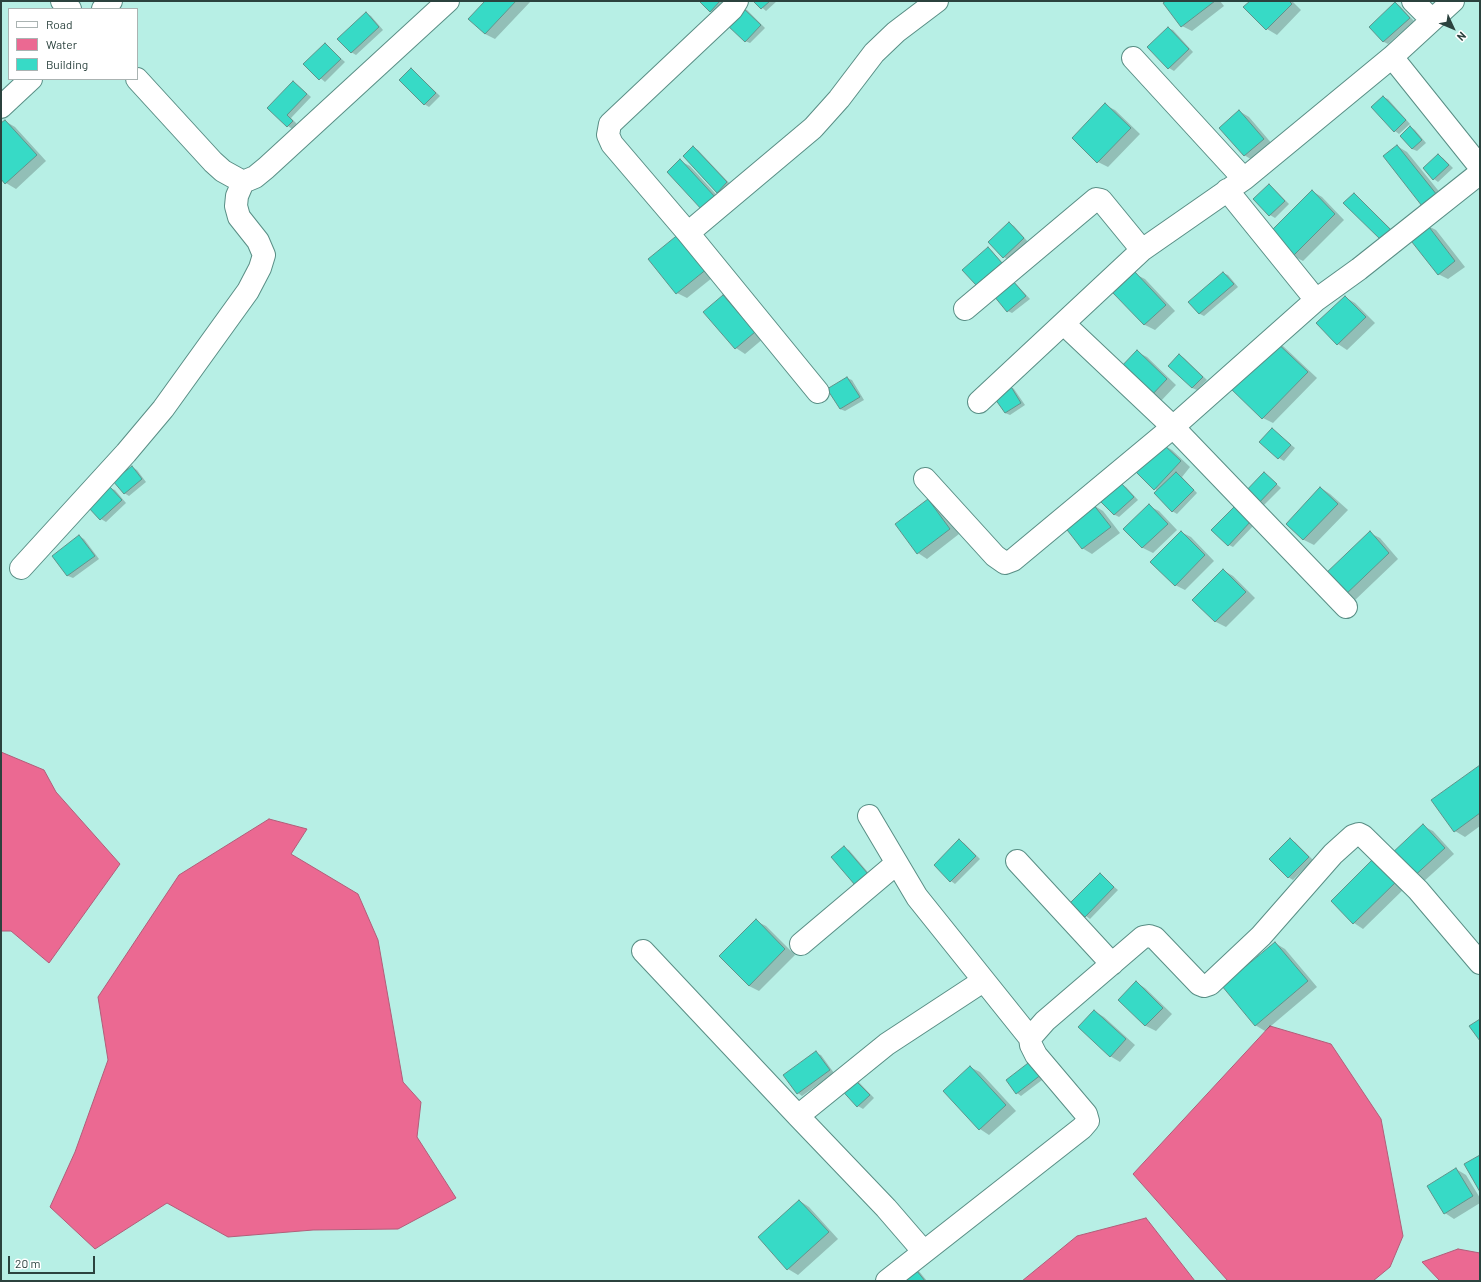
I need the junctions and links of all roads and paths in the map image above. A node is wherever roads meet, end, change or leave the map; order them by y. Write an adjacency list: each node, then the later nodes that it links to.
1 (448, 1): 14 (street)
2 (738, 1): 16 (street)
3 (937, 1): 16 (street)
4 (1413, 1): 6 (street)
5 (1453, 1): 6 (street)
6 (1432, 20): 8 (street)
7 (1133, 58): 15 (street)
8 (1392, 58): 12 (street); 15 (street)
9 (30, 80): 11 (street)
10 (138, 80): 14 (street)
11 (1, 107)
12 (1480, 167)
13 (1480, 173): 18 (street)
14 (243, 182): 25 (street)
15 (1236, 185): 17 (street); 18 (street)
16 (688, 233): 21 (street)
17 (1142, 250): 19 (street); 20 (street)
18 (1316, 300): 23 (street)
19 (965, 309)
20 (1064, 324): 22 (street); 23 (street)
21 (818, 392)
22 (979, 402)
23 (1173, 427): 24 (street); 26 (street)
24 (925, 479)
25 (21, 568)
26 (1346, 607)
27 (869, 816): 29 (street)
28 (1017, 861): 33 (street)
29 (897, 863): 30 (street); 34 (street)
30 (801, 944)
31 (643, 951): 36 (street)
32 (1480, 963): 33 (street)
33 (1112, 964): 35 (street)
34 (983, 981): 35 (street); 36 (street)
35 (1030, 1038): 37 (street)
36 (798, 1116): 37 (street)
37 (924, 1252): 38 (street)
38 (886, 1281)

